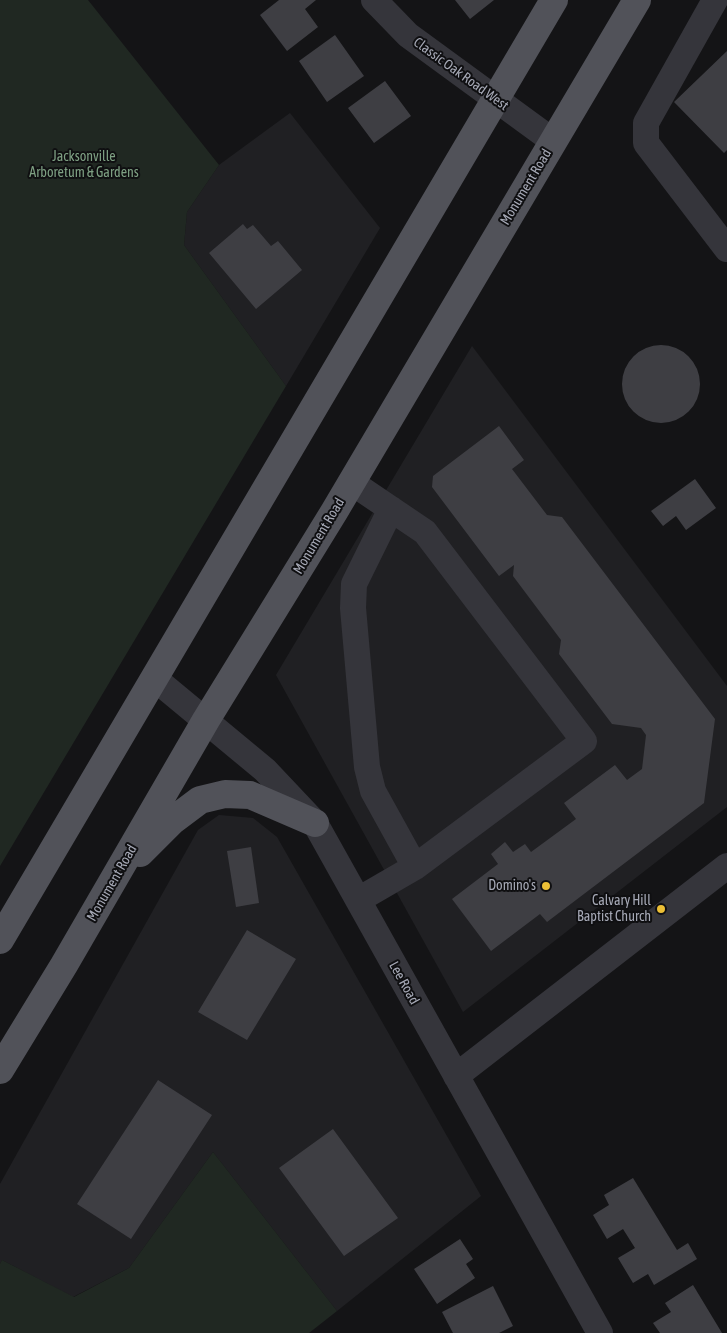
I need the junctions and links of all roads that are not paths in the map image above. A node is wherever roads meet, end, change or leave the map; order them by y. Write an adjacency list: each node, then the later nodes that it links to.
1 (374, 0): 5 (street, Classic Oak Road West)
2 (554, 0): 5 (main road)
3 (637, 0): 6 (main road, Monument Road)
4 (715, 0): 7 (street)
5 (495, 100): 6 (street, Classic Oak Road West); 10 (main road)
6 (553, 142): 8 (main road, Monument Road)
7 (727, 249)
8 (351, 482): 9 (street); 11 (main road, Monument Road)
9 (391, 509): 14 (street); 14 (street)
10 (154, 678): 11 (street, Lee Road); 17 (main road)
11 (206, 720): 12 (street, Lee Road); 15 (main road, Monument Road)
12 (315, 823): 15 (main road); 16 (street, Lee Road)
13 (727, 866): 19 (street)
14 (416, 867): 16 (street)
15 (114, 879): 18 (main road, Monument Road)
16 (358, 900): 19 (street, Lee Road)
17 (0, 940)
18 (0, 1070)
19 (456, 1076): 20 (street, Lee Road)
20 (600, 1333)

